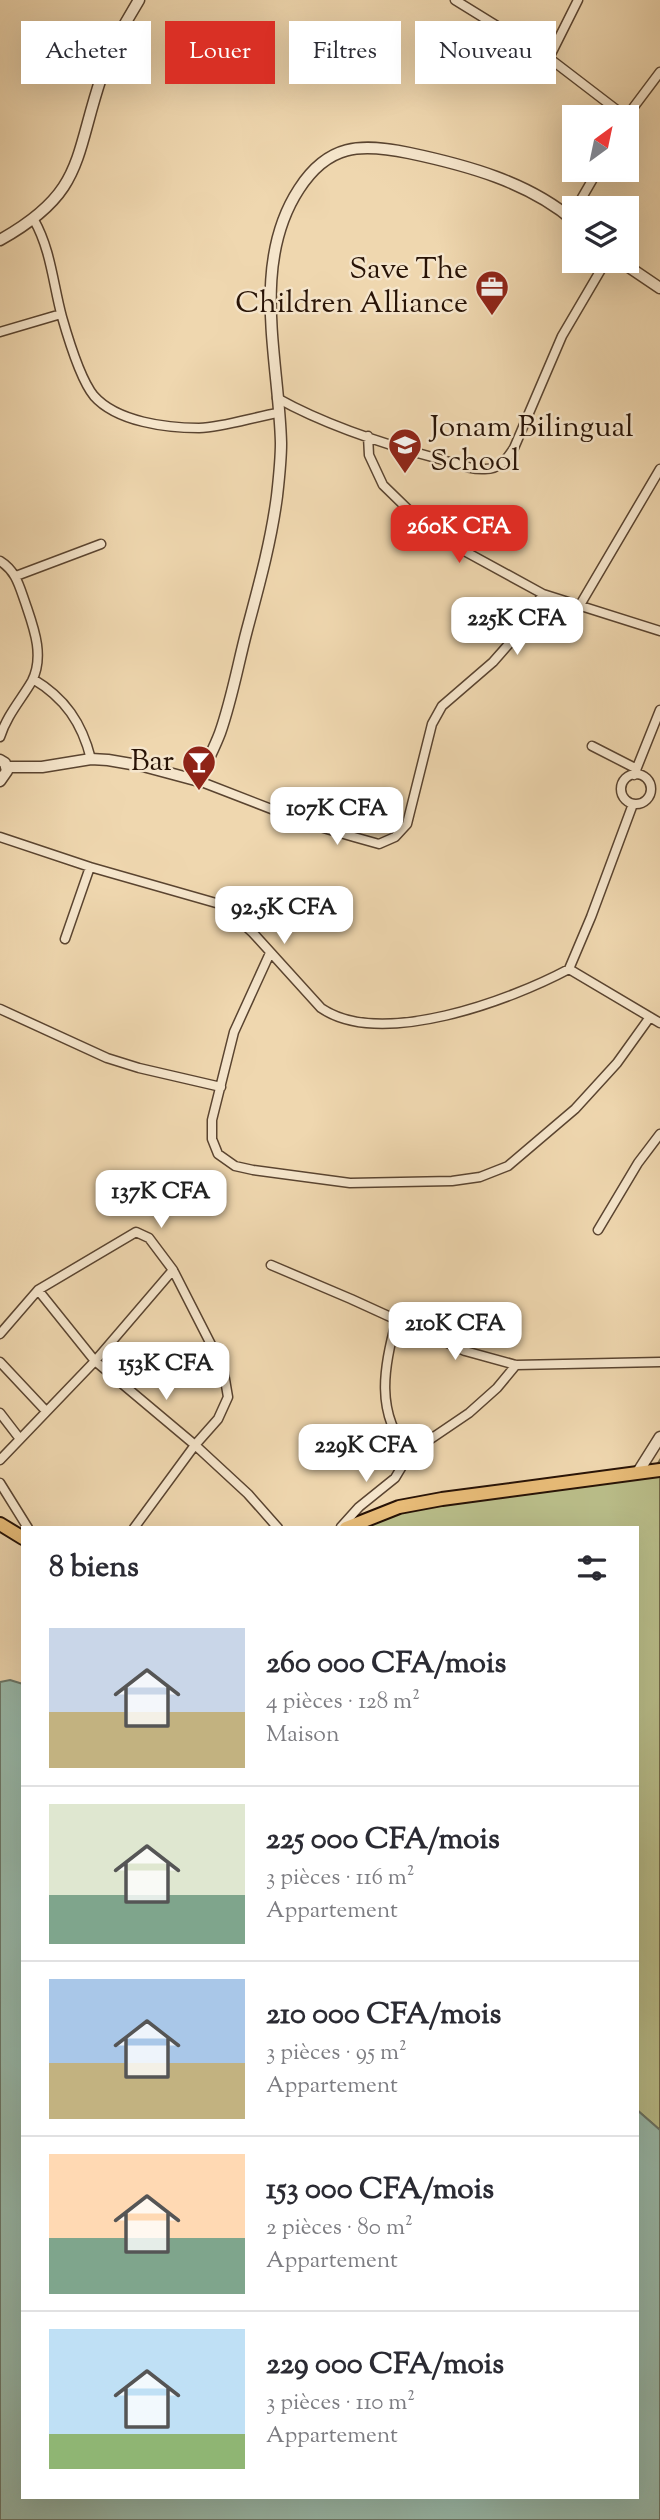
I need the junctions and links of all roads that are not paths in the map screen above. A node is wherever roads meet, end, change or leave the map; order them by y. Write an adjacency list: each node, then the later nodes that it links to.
1 (139, 0): 11 (street)
2 (455, 0): 4 (street)
3 (578, 0): 5 (street)
4 (489, 21)
5 (556, 44)
6 (556, 63): 8 (street)
7 (660, 72): 9 (street)
8 (609, 105)
9 (635, 105)
10 (562, 209): 18 (street)
11 (34, 220): 12 (street); 16 (street)
12 (0, 240)
13 (599, 273): 20 (street)
14 (638, 273): 15 (street)
15 (660, 288)
16 (61, 314): 17 (street); 19 (street)
17 (0, 332)
18 (277, 398): 19 (street); 20 (street)
19 (278, 412): 36 (street)
20 (368, 436): 25 (street)
21 (660, 469): 26 (street)
22 (102, 544): 24 (street)
23 (0, 561): 24 (street)
24 (16, 576): 28 (street)
25 (543, 594): 26 (street); 36 (street)
26 (580, 605): 27 (street)
27 (660, 631)
28 (33, 679): 30 (street); 32 (street)
29 (660, 710): 34 (street)
30 (0, 737)
31 (592, 746): 34 (street)
32 (91, 759): 33 (street); 36 (street)
33 (3, 763): 35 (street)
34 (635, 771): 37 (street); 37 (street)
35 (0, 781)
36 (199, 781)
37 (633, 804): 42 (street)
38 (0, 837): 39 (street)
39 (90, 867): 40 (street); 41 (street)
40 (65, 939)
41 (270, 953): 42 (street); 46 (street)
42 (569, 969): 44 (street)
43 (0, 1009): 46 (street)
44 (650, 1017): 45 (street); 46 (street)
45 (660, 1023)
46 (221, 1087)
47 (660, 1134): 48 (street)
48 (598, 1230)
49 (271, 1265): 52 (street)
50 (173, 1270): 51 (street); 54 (street); 62 (street)
51 (38, 1290): 53 (street); 54 (street)
52 (397, 1319): 57 (street); 63 (street)
53 (0, 1334)
54 (95, 1361): 58 (street); 62 (street)
55 (0, 1362): 58 (street)
56 (660, 1362): 57 (street)
57 (516, 1365): 63 (street)
58 (47, 1411): 61 (street)
59 (0, 1412): 61 (street)
60 (660, 1437): 66 (street)
61 (19, 1439): 64 (street)
62 (195, 1445): 70 (street); 71 (street)
63 (410, 1453): 72 (street)
64 (0, 1460)
65 (660, 1470): 66 (highway)
66 (638, 1472): 73 (highway)
67 (0, 1483): 69 (street)
68 (0, 1524): 74 (highway)
69 (27, 1526)
70 (135, 1526)
71 (276, 1526)
72 (342, 1526)
73 (351, 1526)
74 (21, 1537)

